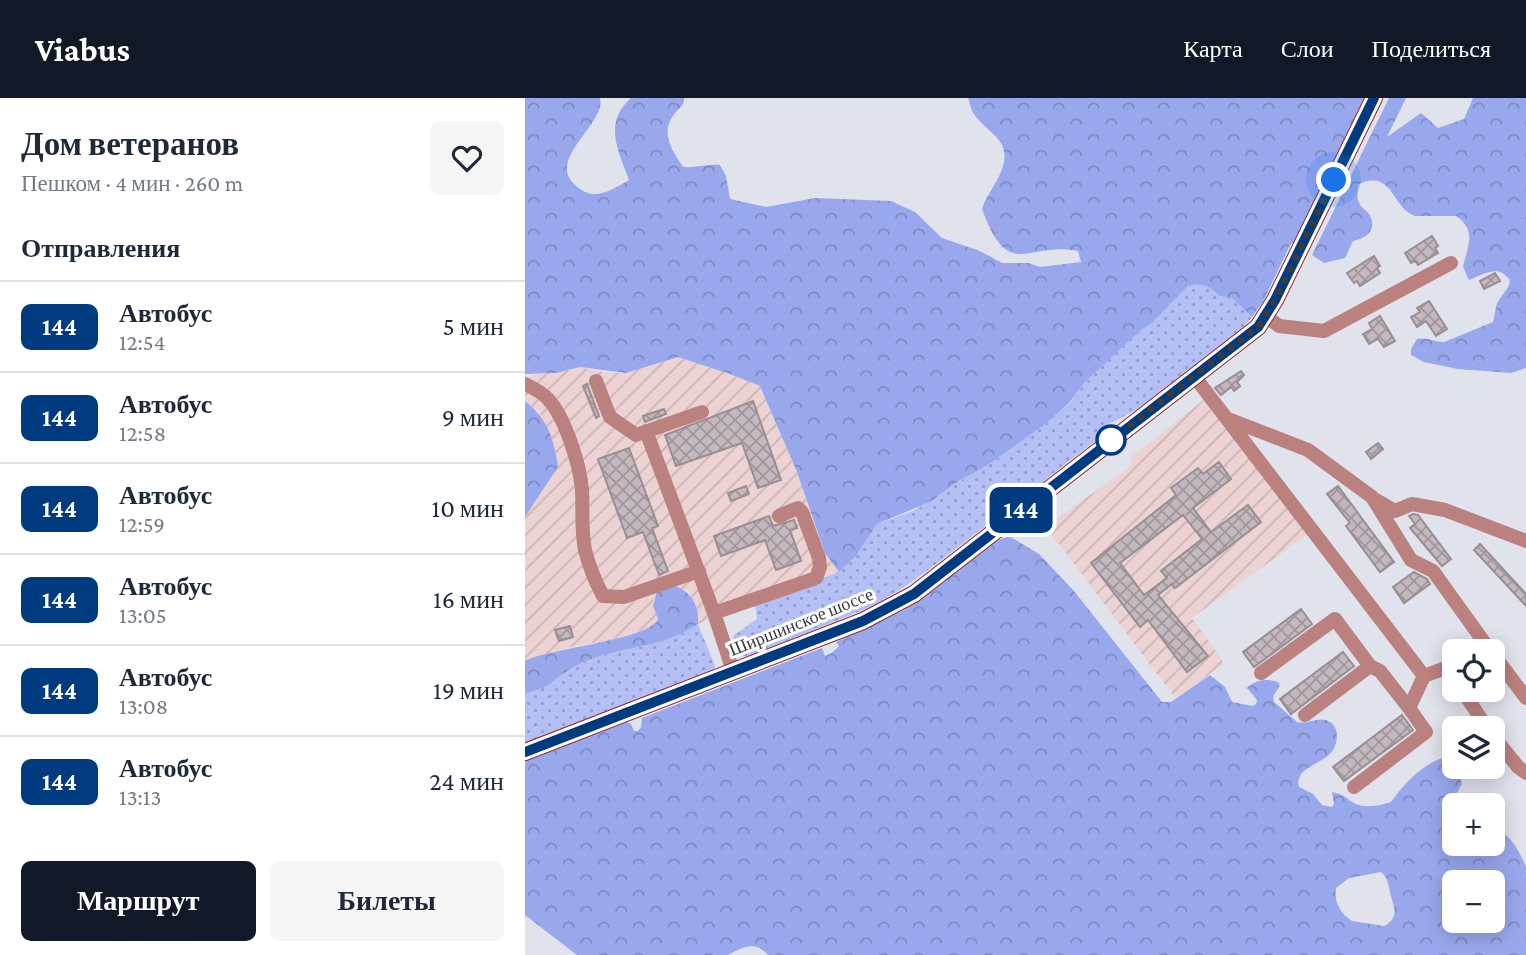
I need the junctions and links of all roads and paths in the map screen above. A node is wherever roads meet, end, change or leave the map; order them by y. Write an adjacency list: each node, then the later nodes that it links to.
1 (1374, 98): 3 (main road, Ширшинское шоссе)
2 (1451, 263): 3 (lane)
3 (1266, 316): 4 (main road, Ширшинское шоссе)
4 (1194, 376): 8 (lane); 18 (main road, Ширшинское шоссе)
5 (596, 381): 9 (lane)
6 (525, 384): 13 (lane)
7 (702, 412): 9 (lane)
8 (1226, 418): 10 (lane); 21 (lane)
9 (646, 431): 13 (lane)
10 (1372, 497): 12 (lane); 15 (lane)
11 (779, 516): 14 (lane)
12 (1526, 541)
13 (699, 571): 14 (lane)
14 (714, 613): 18 (lane)
15 (1482, 639)
16 (1370, 666): 20 (lane); 23 (lane); 24 (lane)
17 (1505, 670): 22 (lane)
18 (733, 671): 26 (main road, Ширшинское шоссе)
19 (1442, 672): 21 (lane)
20 (1261, 673)
21 (1424, 676): 23 (lane)
22 (1526, 698)
23 (1409, 708): 28 (lane)
24 (1305, 715)
25 (1505, 751): 27 (lane)
26 (525, 752)
27 (1526, 773)
28 (1354, 788)

